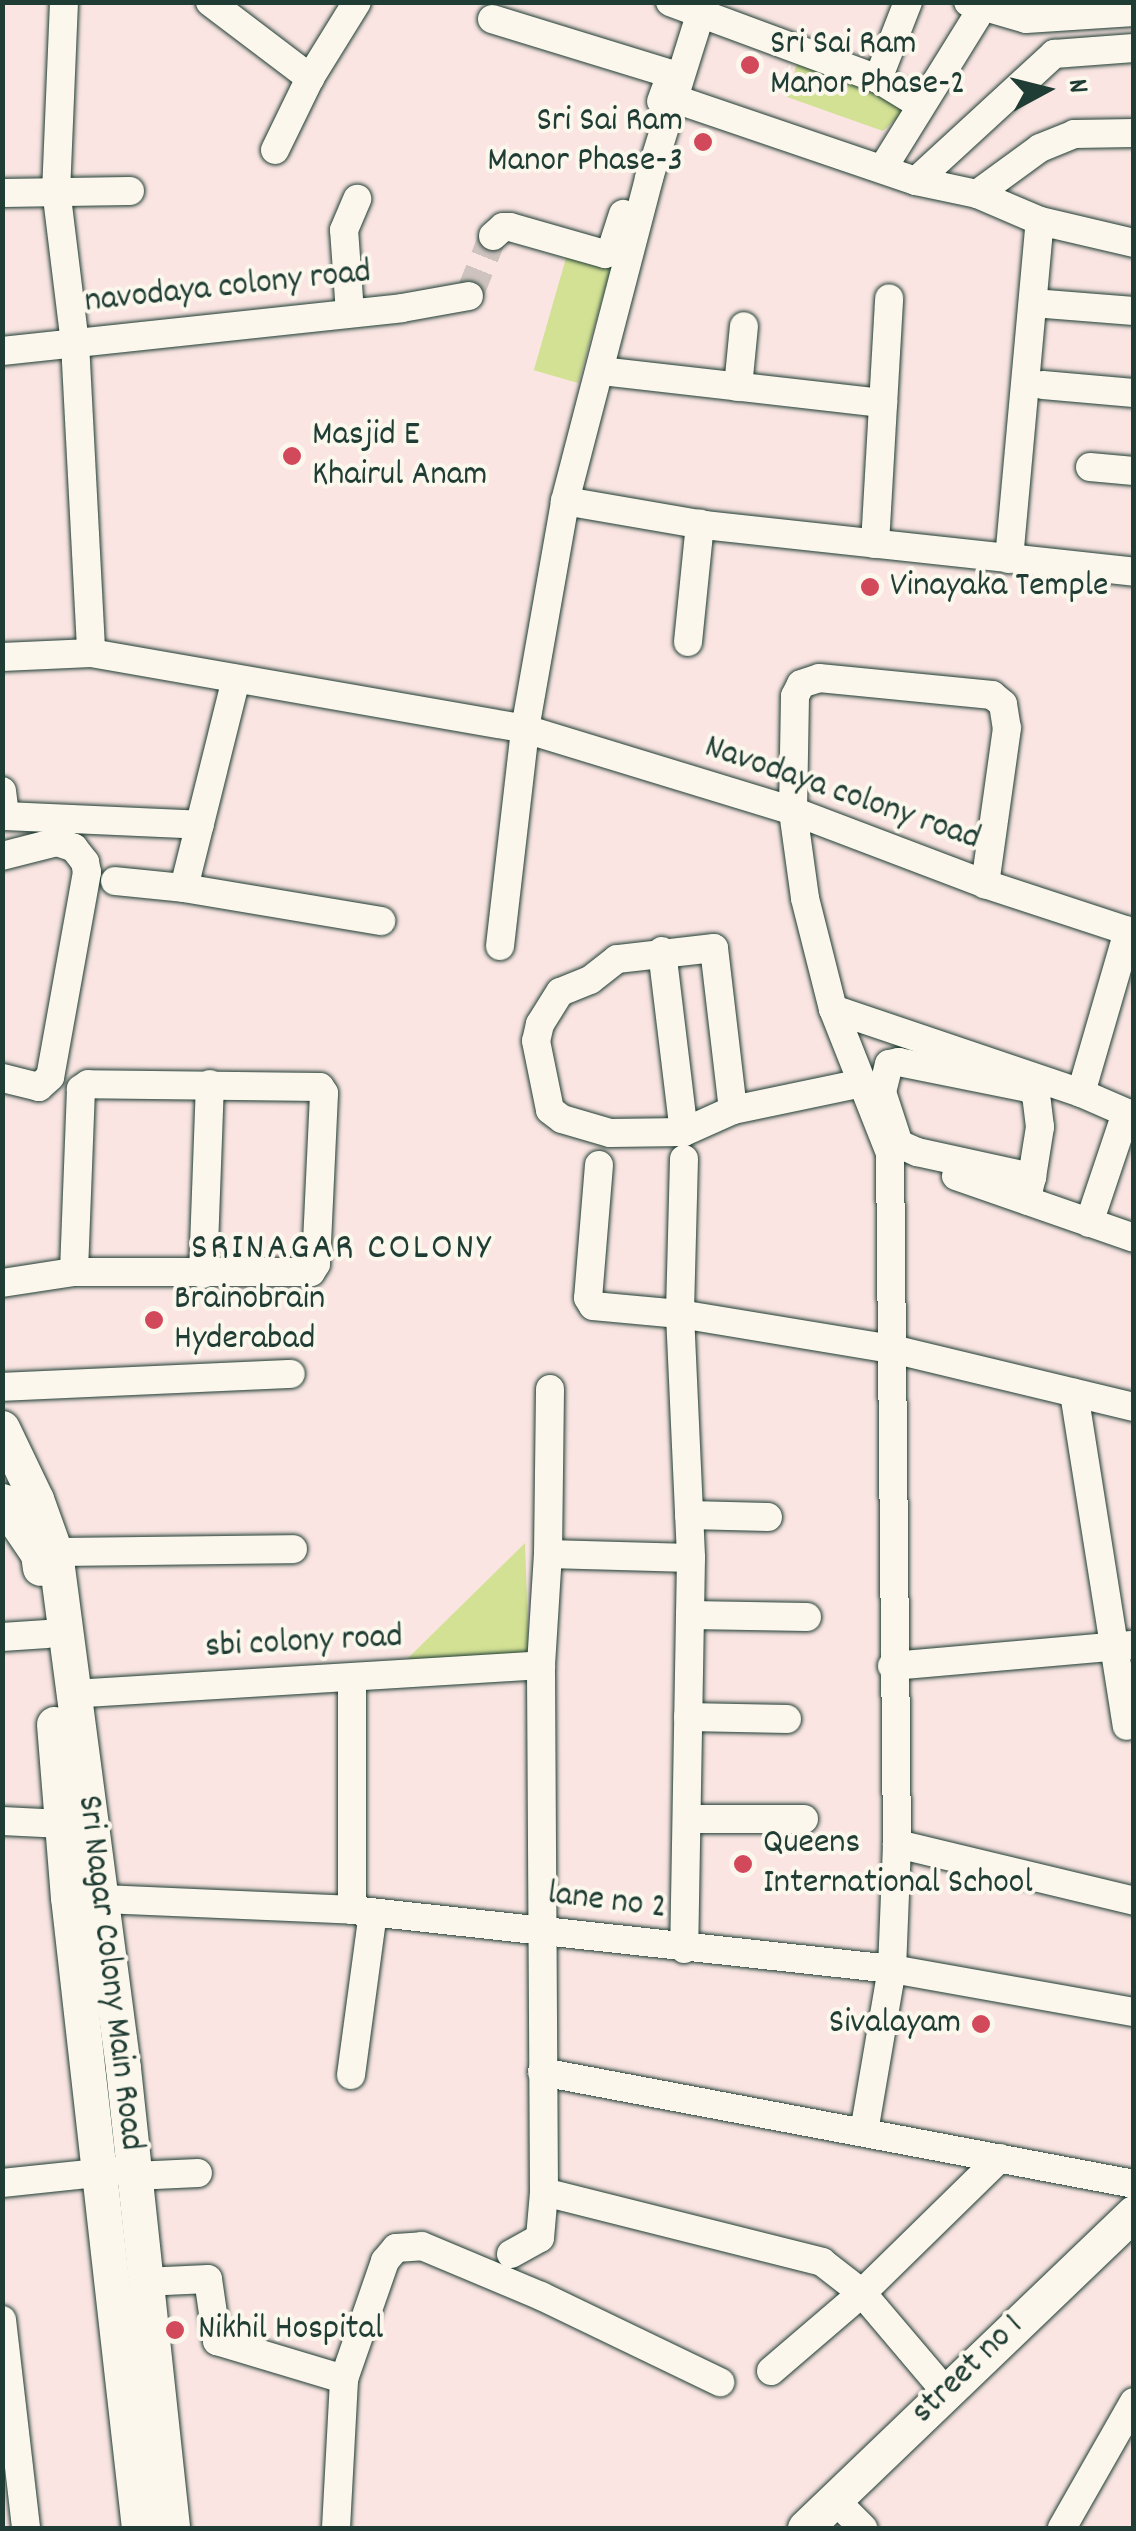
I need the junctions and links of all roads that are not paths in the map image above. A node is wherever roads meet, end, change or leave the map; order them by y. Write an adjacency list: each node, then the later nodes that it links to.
1 (64, 2): 19 (street)
2 (210, 2): 10 (street)
3 (357, 2): 10 (street)
4 (908, 2): 11 (street)
5 (979, 5): 7 (street); 13 (street)
6 (691, 8): 11 (street); 12 (street)
7 (1134, 12)
8 (492, 18): 12 (street)
9 (1134, 48): 18 (street)
10 (310, 78): 15 (street)
11 (878, 79): 13 (street)
12 (673, 86): 16 (street); 17 (street)
13 (919, 104): 16 (street)
14 (1134, 132): 22 (street)
15 (276, 150)
16 (883, 168): 18 (street)
17 (643, 176): 25 (street); 35 (street)
18 (916, 181): 22 (street)
19 (56, 190): 20 (street); 21 (street); 33 (street)
20 (130, 191)
21 (2, 193)
22 (977, 194): 24 (street)
23 (357, 199): 31 (street)
24 (1040, 221): 26 (street); 29 (street)
25 (493, 236)
26 (1134, 243)
27 (465, 298): 31 (street, navodaya colony road)
28 (890, 298): 39 (street)
29 (1033, 303): 30 (street); 45 (street)
30 (1134, 311)
31 (350, 313): 33 (street, navodaya colony road)
32 (744, 326): 37 (street)
33 (75, 342): 34 (street, navodaya colony road); 48 (street)
34 (2, 351)
35 (600, 372): 37 (street); 42 (street)
36 (1042, 385): 38 (street)
37 (738, 386): 39 (street)
38 (1134, 392)
39 (883, 403): 44 (street)
40 (1090, 468): 41 (street)
41 (1134, 472)
42 (565, 501): 43 (street); 51 (street)
43 (700, 524): 44 (street); 47 (street)
44 (875, 544): 45 (street)
45 (1009, 559): 46 (street)
46 (1134, 572)
47 (688, 642)
48 (92, 653): 49 (street, Navodaya colony road); 50 (street, Navodaya colony road)
49 (2, 657)
50 (236, 679): 51 (street, Navodaya colony road); 54 (street)
51 (525, 729): 53 (street, Navodaya colony road); 61 (street)
52 (2, 791): 54 (street)
53 (793, 812): 57 (street, Navodaya colony road); 57 (street); 63 (street)
54 (200, 825): 58 (street)
55 (2, 856): 64 (street)
56 (115, 880): 58 (street)
57 (985, 884): 60 (street, Navodaya colony road)
58 (184, 888): 59 (street)
59 (380, 921)
60 (1131, 932): 67 (street)
61 (500, 946)
62 (662, 951): 68 (street); 70 (street); 70 (street)
63 (833, 1009): 65 (street); 67 (street)
64 (2, 1078)
65 (862, 1083): 68 (street); 71 (street)
66 (210, 1084): 76 (street); 77 (street); 77 (street)
67 (1081, 1093): 69 (street)
68 (732, 1110): 70 (street)
69 (1130, 1114): 74 (street)
70 (684, 1146): 79 (street)
71 (890, 1153): 73 (street); 80 (street)
72 (599, 1165): 79 (street)
73 (1030, 1189): 73 (street); 74 (street)
74 (1089, 1223): 75 (street)
75 (1134, 1238)
76 (74, 1272): 77 (street); 78 (street)
77 (203, 1274)
78 (2, 1283)
79 (680, 1314): 80 (street); 88 (street)
80 (892, 1350): 84 (street); 100 (street)
81 (291, 1374): 82 (street)
82 (2, 1387)
83 (550, 1390): 92 (street)
84 (1074, 1392): 85 (street); 98 (street)
85 (1134, 1407)
86 (3, 1429): 91 (main road, Sri Nagar Colony Main Road)
87 (2, 1501): 96 (main road, Sri Nagar Colony Main Road)
88 (688, 1514): 89 (street); 93 (street)
89 (768, 1517)
90 (293, 1549): 91 (street)
91 (54, 1552): 102 (main road, Sri Nagar Colony Main Road)
92 (548, 1554): 93 (street); 99 (street)
93 (691, 1558): 94 (street)
94 (690, 1615): 95 (street); 103 (street)
95 (807, 1617)
96 (46, 1634): 97 (street); 106 (main road, Sri Nagar Colony Main Road)
97 (2, 1636)
98 (1125, 1645): 100 (street); 105 (street)
99 (542, 1665): 101 (street, sbi colony road); 114 (street)
100 (892, 1666): 110 (street)
101 (352, 1678): 102 (street, sbi colony road); 113 (street)
102 (71, 1694): 106 (main road, Sri Nagar Colony Main Road)
103 (688, 1717): 104 (street); 107 (street)
104 (787, 1718)
105 (1127, 1726)
106 (77, 1818): 109 (street); 111 (main road, Sri Nagar Colony Main Road)
107 (686, 1819): 108 (street); 115 (street)
108 (804, 1819)
109 (2, 1821)
110 (897, 1844): 112 (street); 116 (street)
111 (85, 1898): 113 (street, lane no 2); 122 (main road, Sri Nagar Colony Main Road)
112 (1134, 1901)
113 (363, 1911): 114 (street, lane no 2); 119 (street)
114 (544, 1932): 115 (street, lane no 2); 118 (street)
115 (684, 1950): 116 (street, lane no 2)
116 (892, 1969): 117 (street, lane no 2); 120 (street)
117 (1134, 2012)
118 (542, 2072): 120 (street); 126 (street)
119 (351, 2075)
120 (864, 2132): 121 (street)
121 (1000, 2158): 125 (street); 130 (street)
122 (123, 2173): 123 (street); 124 (street); 129 (main road, Sri Nagar Colony Main Road); 139 (main road, Sri Nagar Colony Main Road)
123 (198, 2173)
124 (2, 2182)
125 (1134, 2184)
126 (544, 2192): 128 (street); 130 (street)
127 (1134, 2213): 135 (main road, street no 1)
128 (511, 2254)
129 (144, 2282): 133 (street); 140 (main road, Sri Nagar Colony Main Road)
130 (862, 2293): 132 (street); 135 (street)
131 (2, 2320): 138 (street)
132 (772, 2371)
133 (344, 2379): 134 (street); 141 (street)
134 (720, 2382)
135 (945, 2391): 137 (main road, street no 1)
136 (1134, 2402): 144 (street)
137 (835, 2500): 142 (main road, street no 1); 143 (street)
138 (26, 2528)
139 (139, 2528)
140 (172, 2528)
141 (336, 2528)
142 (805, 2528)
143 (863, 2528)
144 (1062, 2528)

